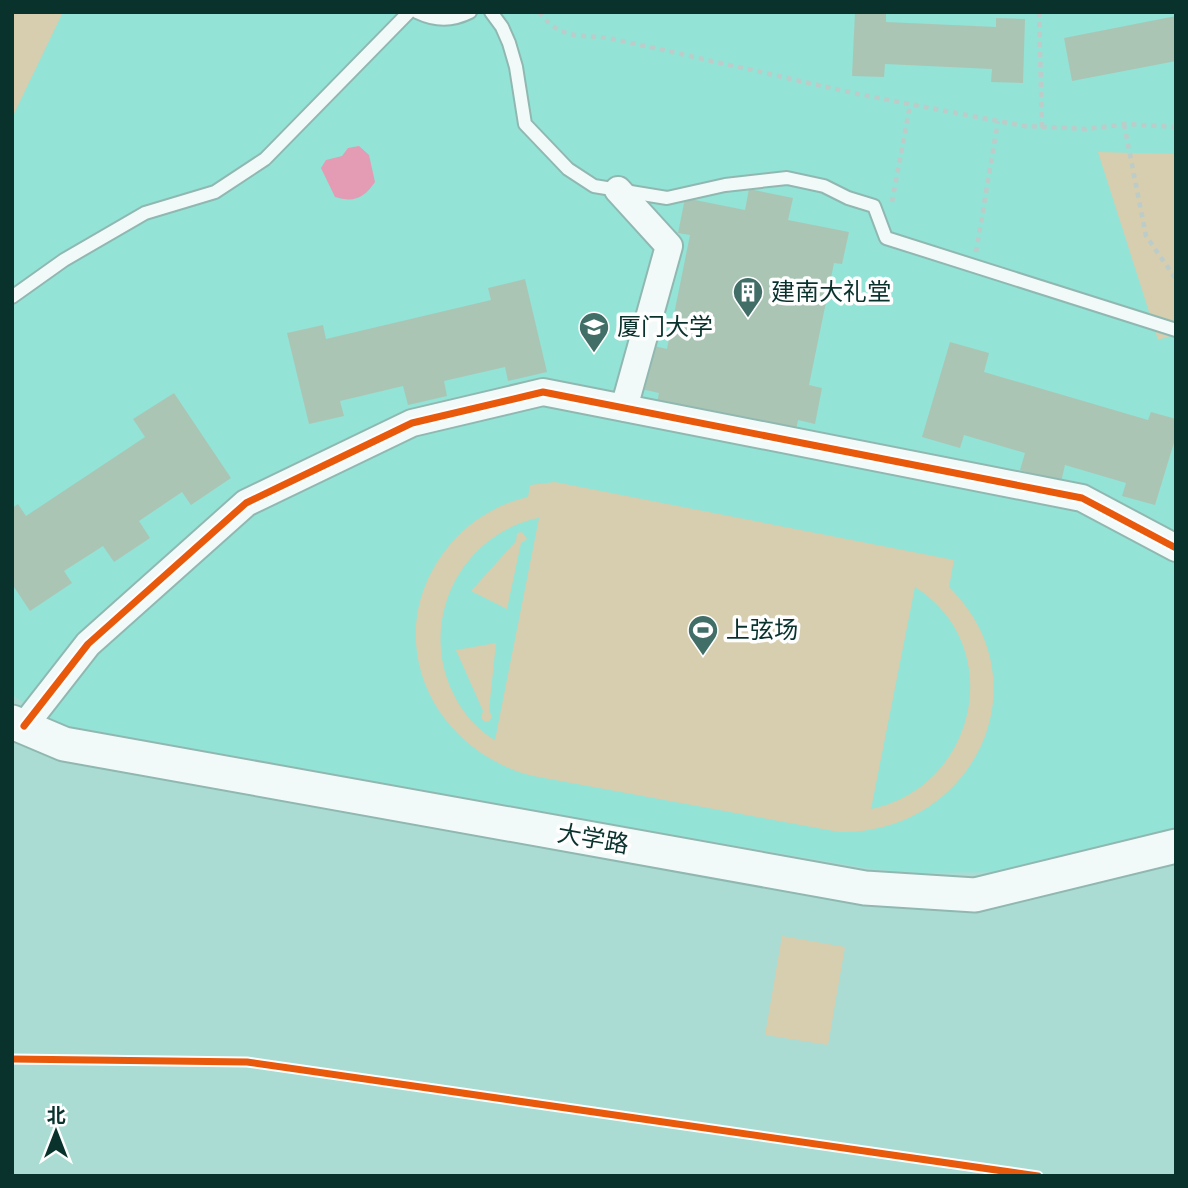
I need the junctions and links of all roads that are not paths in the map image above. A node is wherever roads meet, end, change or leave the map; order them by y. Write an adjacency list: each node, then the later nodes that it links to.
1 (409, 12): 6 (lane)
2 (417, 12): 3 (lane)
3 (470, 12)
4 (491, 12): 5 (lane)
5 (618, 190): 7 (lane); 8 (street)
6 (12, 297)
7 (1176, 330)
8 (624, 408): 9 (street); 10 (street)
9 (1176, 548)
10 (18, 724): 11 (street, 大学路)
11 (1176, 846)

